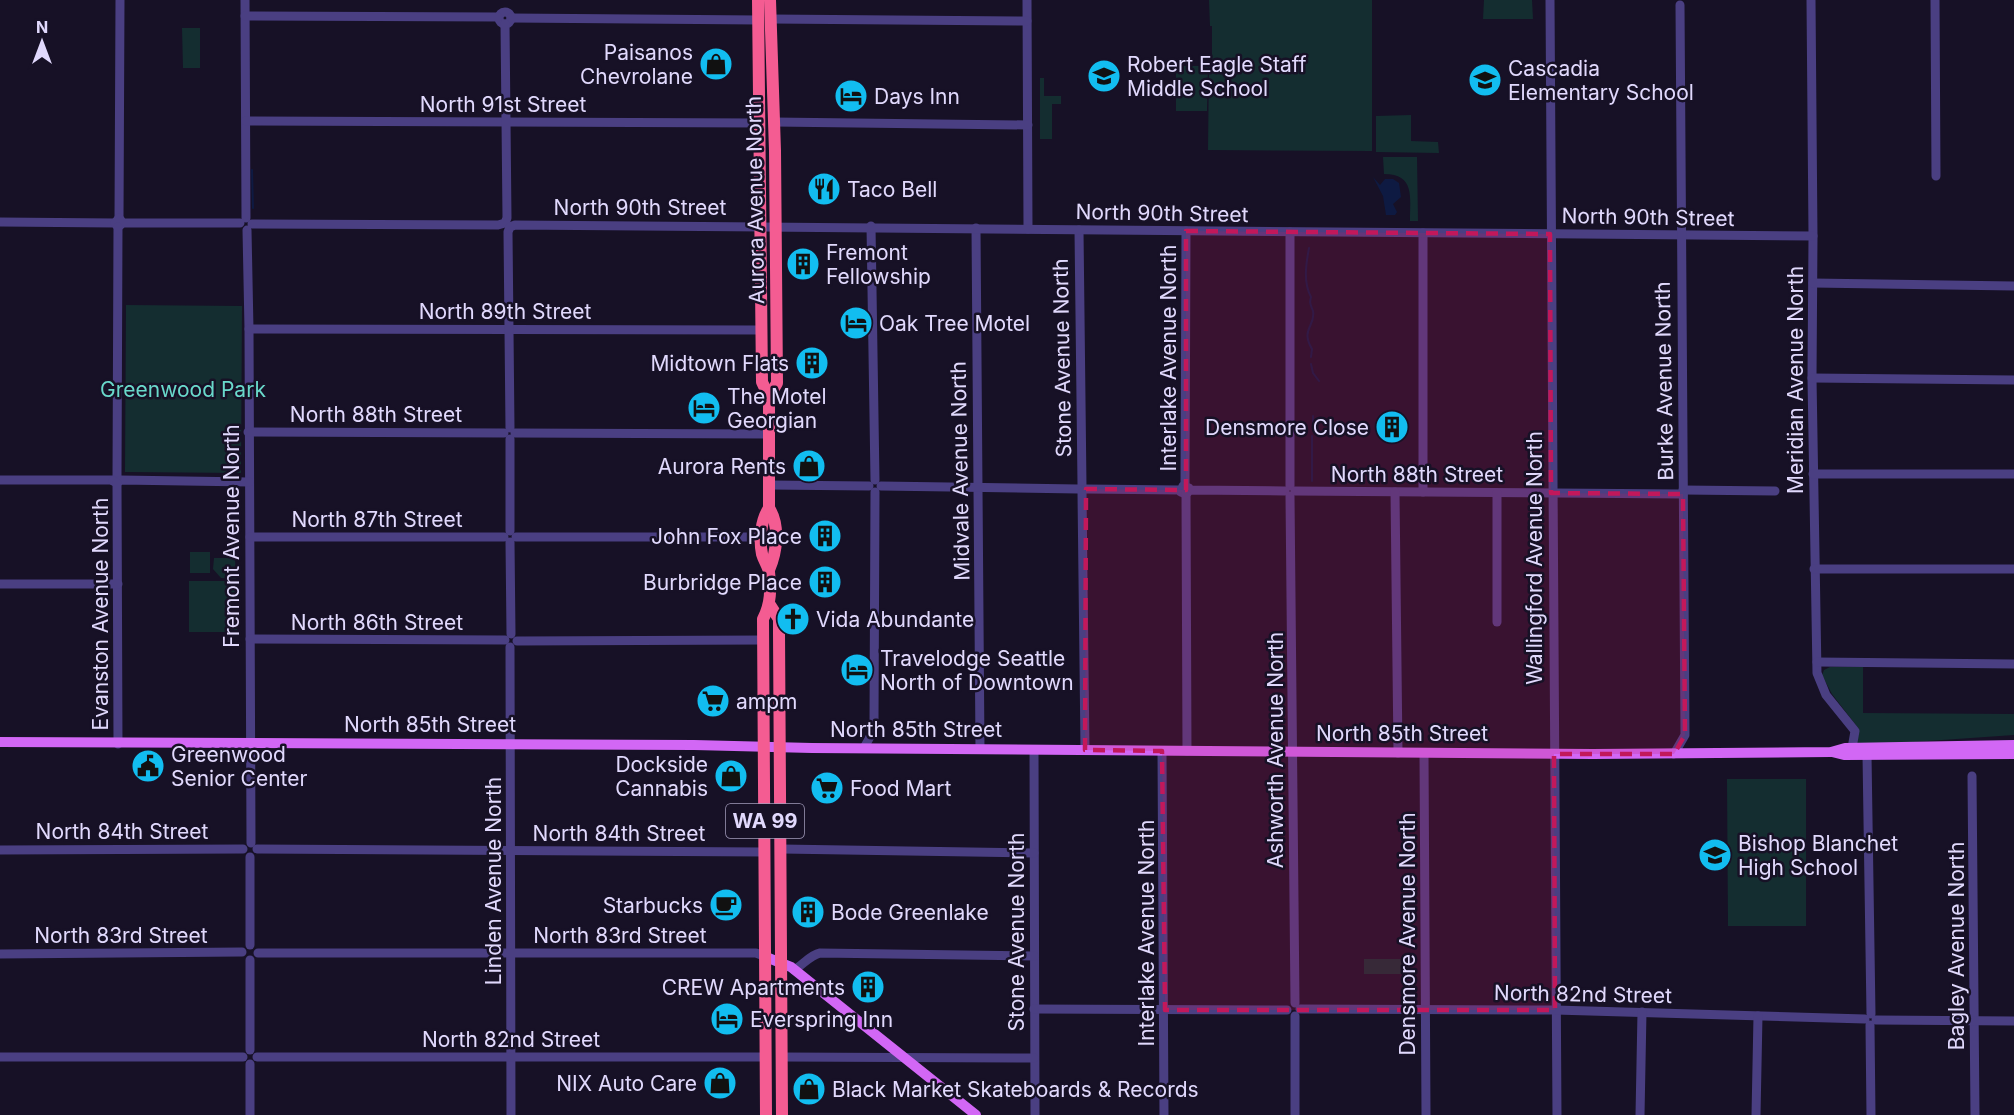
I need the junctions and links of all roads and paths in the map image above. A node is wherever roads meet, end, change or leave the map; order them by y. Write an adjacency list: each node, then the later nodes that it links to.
1 (120, 0): 24 (street, Evanston Avenue North)
2 (245, 0): 11 (street, Fremont Avenue North)
3 (505, 0): 12 (street, Linden Avenue North)
4 (758, 0): 13 (highway, Aurora Avenue North / WA 99)
5 (770, 0): 13 (highway, Aurora Avenue North / WA 99)
6 (1027, 0): 14 (street)
7 (1550, 0): 36 (street, Wallingford Avenue North)
8 (1811, 0): 38 (street, Meridian Avenue North)
9 (1935, 0): 22 (street)
10 (1680, 5): 37 (street, Burke Avenue North)
11 (245, 16): 12 (street); 17 (street, Fremont Avenue North)
12 (505, 18): 13 (street); 18 (street, Linden Avenue North)
13 (765, 20): 14 (street); 15 (highway, Aurora Avenue North / WA 99); 16 (highway, Aurora Avenue North / WA 99)
14 (1027, 21): 21 (street)
15 (759, 63): 16 (highway); 20 (highway, Aurora Avenue North / WA 99)
16 (774, 98): 19 (highway, Aurora Avenue North / WA 99)
17 (246, 121): 18 (street, North 91st Street); 25 (street, Fremont Avenue North)
18 (507, 122): 20 (street, North 91st Street); 26 (street, Linden Avenue North)
19 (774, 122): 21 (street); 28 (highway, Aurora Avenue North / WA 99)
20 (760, 123): 27 (highway, Aurora Avenue North / WA 99)
21 (1028, 125): 31 (street)
22 (1936, 176)
23 (0, 222): 24 (street, North 90th Street)
24 (119, 223): 25 (street, North 90th Street); 53 (street, Evanston Avenue North)
25 (246, 224): 26 (street, North 90th Street); 42 (street, Fremont Avenue North)
26 (508, 225): 27 (street, North 90th Street); 41 (street, Linden Avenue North)
27 (760, 225): 28 (street, North 90th Street); 43 (highway, Aurora Avenue North / WA 99)
28 (776, 225): 29 (street, North 90th Street); 46 (highway, Aurora Avenue North / WA 99)
29 (871, 226): 30 (street, North 90th Street); 56 (street)
30 (976, 228): 31 (street, North 90th Street); 57 (street, Midvale Avenue North)
31 (1028, 229): 32 (street, North 90th Street)
32 (1079, 230): 33 (street, North 90th Street); 58 (street, Stone Avenue North)
33 (1186, 231): 34 (street, North 90th Street); 59 (street, Interlake Avenue North)
34 (1290, 232): 35 (street, North 90th Street); 60 (street, Ashworth Avenue North)
35 (1423, 233): 36 (street, North 90th Street); 63 (street)
36 (1550, 234): 37 (street, North 90th Street); 66 (street, Wallingford Avenue North)
37 (1681, 236): 38 (street, North 90th Street); 64 (street, Burke Avenue North)
38 (1813, 236): 39 (street, Meridian Avenue North)
39 (1813, 283): 40 (street); 44 (street, Meridian Avenue North)
40 (2014, 286)
41 (510, 328): 42 (street, North 89th Street); 43 (street, North 89th Street); 48 (street, Linden Avenue North)
42 (249, 329): 47 (street, Fremont Avenue North)
43 (762, 330): 46 (highway, Aurora Avenue North / WA 99)
44 (1812, 378): 45 (street); 50 (street, Meridian Avenue North)
45 (2014, 380)
46 (769, 397): 49 (highway, Aurora Avenue North / WA 99)
47 (248, 432): 48 (street, North 88th Street); 54 (street, Fremont Avenue North)
48 (510, 433): 49 (street, North 88th Street); 69 (street, Linden Avenue North)
49 (770, 434): 55 (highway, Aurora Avenue North / WA 99)
50 (1813, 474): 51 (street); 71 (street, Meridian Avenue North)
51 (2014, 474)
52 (0, 480): 53 (street)
53 (117, 480): 54 (street); 75 (street, Evanston Avenue North)
54 (249, 482): 68 (street, Fremont Avenue North)
55 (769, 485): 56 (street, North 88th Street); 67 (highway, Aurora Avenue North / WA 99)
56 (875, 486): 57 (street, North 88th Street); 90 (street)
57 (979, 488): 58 (street, North 88th Street); 91 (street, Midvale Avenue North)
58 (1082, 489): 59 (street, North 88th Street); 94 (street, Stone Avenue North)
59 (1185, 490): 60 (street, North 88th Street); 96 (street, Interlake Avenue North)
60 (1290, 491): 62 (street, North 88th Street); 97 (street, Ashworth Avenue North)
61 (1775, 491): 64 (street, North 88th Street)
62 (1395, 492): 63 (street, North 88th Street); 99 (street)
63 (1423, 492): 65 (street, North 88th Street)
64 (1683, 492): 66 (street, North 88th Street); 102 (street, Burke Avenue North)
65 (1497, 493): 66 (street, North 88th Street); 77 (street)
66 (1552, 493): 101 (street, Wallingford Avenue North)
67 (769, 508): 70 (highway, Aurora Avenue North / WA 99); 73 (highway, Aurora Avenue North / WA 99)
68 (250, 537): 69 (street, North 87th Street); 78 (street, Fremont Avenue North)
69 (510, 537): 70 (street, North 87th Street); 80 (street, Linden Avenue North)
70 (762, 537): 73 (highway, Aurora Avenue North / WA 99)
71 (1814, 569): 72 (street); 81 (street, Meridian Avenue North)
72 (2014, 569)
73 (769, 570): 76 (highway, Aurora Avenue North / WA 99)
74 (0, 584): 75 (street)
75 (118, 584): 85 (street, Evanston Avenue North)
76 (770, 605): 79 (highway, Aurora Avenue North / WA 99); 89 (highway, Aurora Avenue North / WA 99)
77 (1497, 622)
78 (250, 639): 80 (street, North 86th Street); 84 (street, Fremont Avenue North)
79 (764, 640): 80 (street, North 86th Street); 88 (highway, Aurora Avenue North / WA 99)
80 (511, 641): 86 (street, Linden Avenue North)
81 (1817, 662): 82 (street); 92 (street, Meridian Avenue North)
82 (2014, 663)
83 (0, 742): 85 (main road, North 85th Street)
84 (251, 743): 85 (main road, North 85th Street); 86 (main road, North 85th Street); 108 (street, Fremont Avenue North)
85 (118, 744)
86 (510, 744): 88 (main road, North 85th Street); 109 (street, Linden Avenue North)
87 (2014, 745): 92 (main road, North 85th Street)
88 (764, 746): 89 (main road, North 85th Street); 110 (highway, Aurora Avenue North / WA 99)
89 (781, 747): 90 (main road, North 85th Street); 106 (highway, Aurora Avenue North / WA 99)
90 (864, 748): 91 (main road, North 85th Street)
91 (980, 748): 93 (main road, North 85th Street)
92 (1852, 748): 98 (main road, North 85th Street)
93 (1034, 750): 94 (main road, North 85th Street); 111 (street, Stone Avenue North)
94 (1085, 750): 95 (main road, North 85th Street)
95 (1162, 751): 96 (main road, North 85th Street); 123 (street, Interlake Avenue North)
96 (1187, 751): 97 (main road, North 85th Street)
97 (1294, 752): 99 (main road, North 85th Street); 124 (street, Ashworth Avenue North)
98 (1831, 752): 102 (main road, North 85th Street); 104 (main road, North 85th Street)
99 (1398, 753): 100 (main road, North 85th Street)
100 (1424, 753): 101 (main road, North 85th Street); 125 (street, Densmore Avenue North)
101 (1554, 754): 102 (main road, North 85th Street); 126 (street, Wallingford Avenue North)
102 (1674, 754)
103 (2014, 754): 104 (main road, North 85th Street)
104 (1867, 755): 129 (street)
105 (1972, 776): 130 (street, Bagley Avenue North)
106 (782, 849): 111 (street); 120 (highway, Aurora Avenue North / WA 99)
107 (0, 850): 108 (street, North 84th Street)
108 (250, 850): 109 (street, North 84th Street); 112 (street, Fremont Avenue North)
109 (510, 851): 110 (street, North 84th Street); 114 (street, Linden Avenue North)
110 (759, 852): 118 (highway, Aurora Avenue North / WA 99)
111 (1034, 853): 117 (street, Stone Avenue North)
112 (250, 945): 113 (street); 115 (street)
113 (243, 952): 116 (street, North 83rd Street); 119 (street)
114 (511, 952): 115 (street, North 83rd Street); 118 (street, North 83rd Street); 134 (street, Linden Avenue North)
115 (258, 953): 119 (street)
116 (0, 954)
117 (1034, 956): 121 (street); 122 (street, Stone Avenue North)
118 (766, 957): 120 (main road); 135 (highway, Aurora Avenue North / WA 99)
119 (250, 960): 133 (street)
120 (782, 963): 121 (main road); 136 (highway, Aurora Avenue North / WA 99)
121 (794, 970): 137 (main road)
122 (1034, 1009): 123 (street, North 82nd Street); 138 (street, Stone Avenue North)
123 (1164, 1010): 124 (street, North 82nd Street); 145 (street, Interlake Avenue North)
124 (1294, 1010): 125 (street, North 82nd Street); 146 (street, Ashworth Avenue North)
125 (1426, 1010): 126 (street, North 82nd Street); 147 (street, Densmore Avenue North)
126 (1555, 1010): 127 (street, North 82nd Street); 148 (street, Wallingford Avenue North)
127 (1642, 1012): 128 (street, North 82nd Street); 149 (street)
128 (1758, 1016): 129 (street, North 82nd Street); 150 (street)
129 (1870, 1020): 130 (street, North 82nd Street); 151 (street)
130 (1975, 1020): 131 (street, North 82nd Street); 152 (street, Bagley Avenue North)
131 (2014, 1021)
132 (0, 1057): 133 (street, North 82nd Street)
133 (250, 1057): 134 (street, North 82nd Street); 139 (street)
134 (511, 1057): 135 (street, North 82nd Street); 140 (street, Linden Avenue North)
135 (766, 1057): 141 (highway, Aurora Avenue North / WA 99)
136 (782, 1057): 137 (street); 142 (highway, Aurora Avenue North / WA 99)
137 (904, 1058): 138 (street); 143 (main road)
138 (1034, 1058): 144 (street, Stone Avenue North)
139 (250, 1115)
140 (511, 1115)
141 (766, 1115)
142 (782, 1115)
143 (976, 1115)
144 (1035, 1115)
145 (1164, 1115)
146 (1295, 1115)
147 (1426, 1115)
148 (1557, 1115)
149 (1640, 1115)
150 (1756, 1115)
151 (1871, 1115)
152 (1975, 1115)

